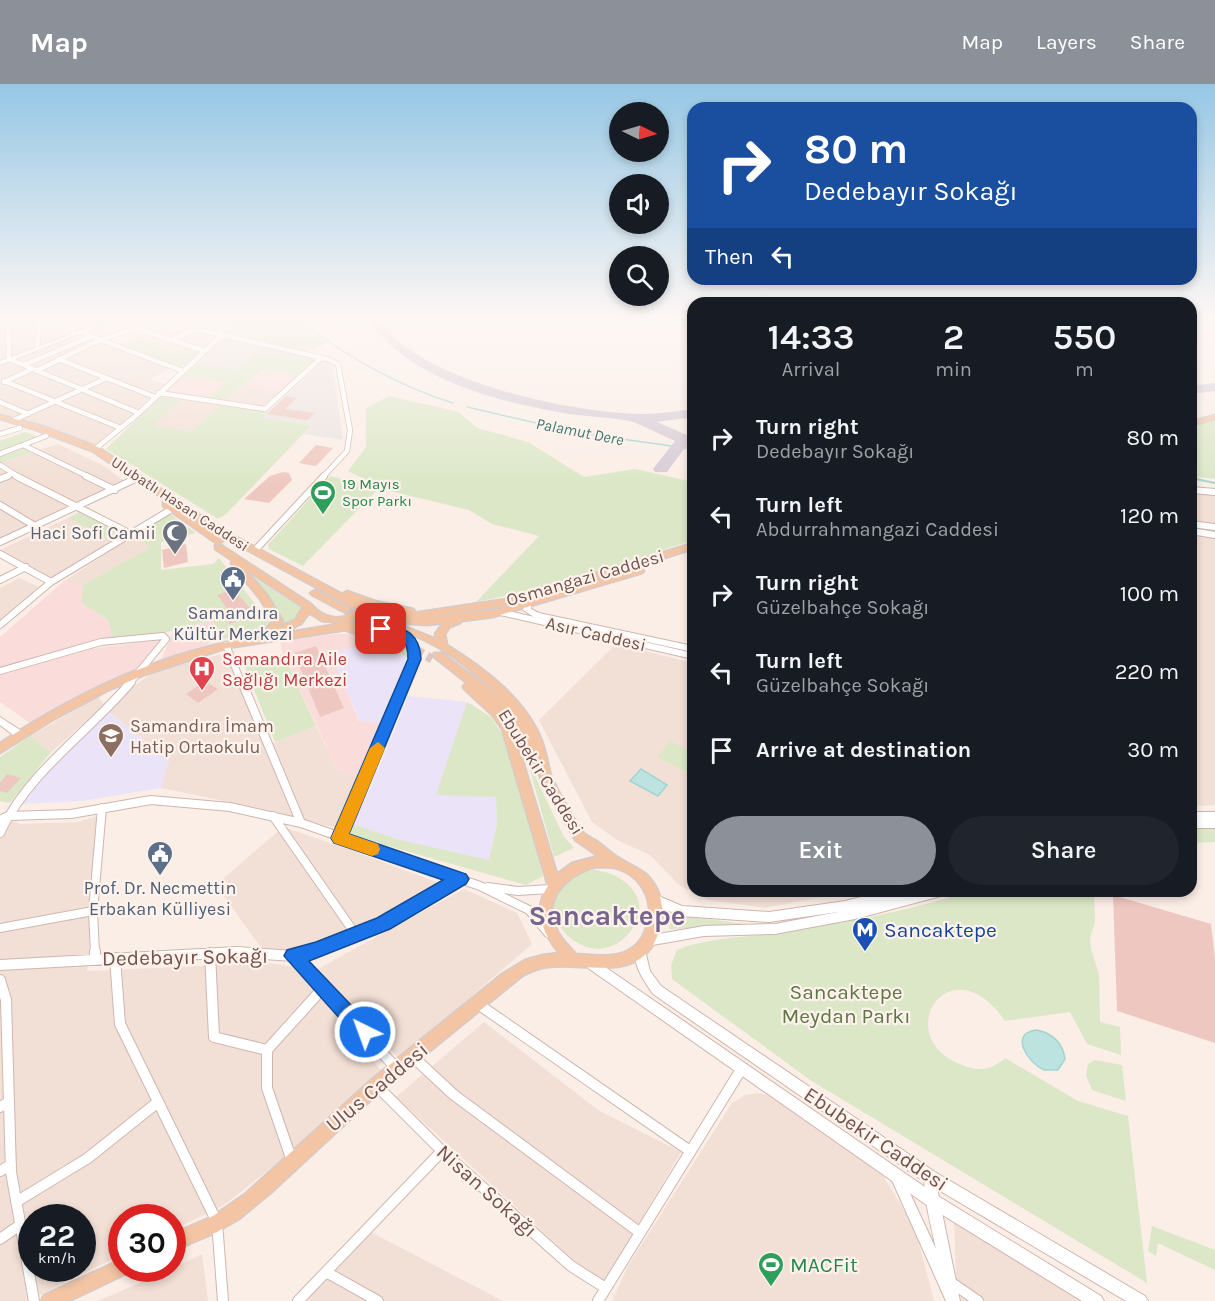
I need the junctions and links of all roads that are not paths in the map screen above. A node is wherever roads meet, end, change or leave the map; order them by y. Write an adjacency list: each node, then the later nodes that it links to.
1 (21, 375): 8 (street)
2 (45, 375): 9 (street)
3 (99, 375): 7 (street)
4 (179, 375): 10 (street)
5 (303, 375): 10 (street)
6 (340, 375): 47 (street)
7 (107, 378): 9 (street); 10 (street)
8 (2, 382): 11 (street)
9 (81, 390): 11 (street); 14 (street)
10 (157, 395): 14 (street)
11 (57, 401): 15 (street); 21 (street)
12 (0, 402): 15 (street)
13 (1215, 411): 16 (main road)
14 (139, 413): 21 (street)
15 (28, 414): 20 (street)
16 (1197, 416)
17 (1215, 417): 19 (main road)
18 (1, 421): 20 (main road, Ulubatlı Hasan Caddesi)
19 (1197, 422)
20 (17, 424): 22 (street); 23 (main road, Ulubatlı Hasan Caddesi); 25 (main road, Ulubatlı Hasan Caddesi)
21 (121, 428): 25 (street)
22 (0, 434)
23 (46, 436): 24 (street); 30 (main road, Ulubatlı Hasan Caddesi)
24 (23, 445): 26 (street); 31 (street)
25 (95, 449): 44 (main road, Ulubatlı Hasan Caddesi)
26 (0, 454)
27 (0, 465): 28 (street)
28 (12, 474): 29 (street); 35 (street)
29 (0, 479)
30 (134, 480): 31 (street); 36 (main road, Ulubatlı Hasan Caddesi)
31 (115, 490): 35 (street)
32 (1197, 490): 33 (street)
33 (1215, 492)
34 (0, 505): 39 (street)
35 (79, 506): 39 (street); 41 (street)
36 (172, 508): 37 (main road, Ulubatlı Hasan Caddesi); 41 (street)
37 (190, 523): 46 (main road); 54 (main road, Ulubatlı Hasan Caddesi)
38 (1197, 525): 40 (street)
39 (35, 526): 45 (street)
40 (1215, 527)
41 (129, 532): 53 (street)
42 (1197, 532): 43 (street)
43 (1215, 535)
44 (228, 537): 47 (main road); 54 (main road, Ulubatlı Hasan Caddesi)
45 (0, 542)
46 (219, 547): 56 (main road); 63 (main road)
47 (258, 547): 54 (main road)
48 (687, 548): 58 (main road, Osmangazi Caddesi)
49 (0, 554): 51 (street)
50 (687, 555): 55 (main road, Osmangazi Caddesi)
51 (26, 567): 52 (street); 53 (street)
52 (0, 580)
53 (51, 582): 61 (street)
54 (352, 605): 58 (main road); 60 (main road)
55 (528, 605): 57 (main road, Osmangazi Caddesi); 67 (street, Asır Caddesi)
56 (308, 607): 60 (main road); 63 (main road)
57 (499, 612): 59 (main road); 68 (main road); 69 (street, Asır Caddesi)
58 (426, 613): 59 (main road, Osmangazi Caddesi)
59 (389, 618): 60 (main road); 64 (main road, Osmangazi Caddesi)
60 (343, 620)
61 (0, 624)
62 (395, 629): 64 (main road); 68 (main road); 84 (street)
63 (265, 636): 65 (main road)
64 (284, 637): 65 (main road, Osmangazi Caddesi)
65 (250, 641): 66 (main road, Osmangazi Caddesi)
66 (226, 645): 71 (main road, Osmangazi Caddesi); 81 (street)
67 (687, 648)
68 (438, 654): 85 (main road, Ebubekir Caddesi); 88 (main road, Ebubekir Caddesi)
69 (687, 655)
70 (0, 671): 71 (street)
71 (140, 672): 73 (main road, Osmangazi Caddesi); 78 (street)
72 (0, 720): 73 (main road)
73 (20, 735): 74 (main road, Osmangazi Caddesi)
74 (0, 749)
75 (102, 808): 76 (street); 78 (street); 92 (street)
76 (273, 816): 81 (street); 95 (street)
77 (1215, 816): 79 (main road)
78 (4, 818): 83 (street)
79 (1197, 818)
80 (1197, 819): 82 (main road)
81 (301, 823): 84 (street)
82 (1215, 824)
83 (0, 833)
84 (339, 838): 86 (street)
85 (619, 864): 88 (main road); 91 (main road)
86 (460, 879): 87 (street); 95 (street, Dedebayır Sokağı)
87 (480, 886): 88 (street); 94 (street)
88 (552, 887): 94 (main road)
89 (881, 897): 91 (main road)
90 (920, 897): 96 (main road)
91 (656, 900): 96 (main road)
92 (93, 911): 93 (street); 101 (street)
93 (0, 928)
94 (550, 934): 100 (main road)
95 (356, 935): 98 (street, Dedebayır Sokağı)
96 (643, 946): 102 (main road); 121 (main road, Ebubekir Caddesi)
97 (210, 953): 98 (street, Dedebayır Sokağı); 99 (street, Dedebayır Sokağı); 108 (street)
98 (293, 956): 105 (street)
99 (115, 958): 101 (street, Dedebayır Sokağı); 113 (street)
100 (571, 958): 102 (main road, Ulus Caddesi); 107 (main road, Ulus Caddesi)
101 (95, 959): 103 (street, Dedebayır Sokağı)
102 (592, 964): 111 (main road, Ebubekir Caddesi)
103 (0, 965)
104 (0, 980): 106 (street)
105 (324, 987): 108 (street); 110 (street)
106 (3, 1001): 114 (street)
107 (478, 1004): 109 (main road, Ulus Caddesi); 116 (street)
108 (267, 1050): 117 (street)
109 (412, 1056): 110 (main road, Ulus Caddesi); 127 (street)
110 (397, 1068): 112 (main road, Ulus Caddesi)
111 (742, 1068): 116 (street); 120 (main road, Ebubekir Caddesi)
112 (376, 1085): 115 (street, Nisan Sokağı); 117 (main road, Ulus Caddesi)
113 (158, 1102): 122 (street); 125 (street)
114 (5, 1105): 118 (street)
115 (442, 1151): 130 (street); 134 (street, Nisan Sokağı)
116 (690, 1151): 127 (street)
117 (292, 1161): 125 (main road, Ulus Caddesi)
118 (11, 1165): 119 (street); 122 (street)
119 (0, 1171)
120 (896, 1175): 123 (main road, Ebubekir Caddesi); 142 (street)
121 (930, 1177): 123 (street); 145 (main road, Ebubekir Caddesi)
122 (16, 1202): 124 (street)
123 (933, 1202): 133 (street); 144 (main road, Ebubekir Caddesi)
124 (18, 1214)
125 (217, 1222): 128 (main road, Ulus Caddesi); 138 (street)
126 (18, 1227): 129 (street)
127 (639, 1232): 134 (street)
128 (186, 1236)
129 (0, 1239)
130 (326, 1272): 135 (street); 139 (street)
131 (108, 1274): 137 (main road)
132 (30, 1282): 136 (street)
133 (952, 1283): 142 (street); 143 (street)
134 (604, 1287): 141 (street)
135 (362, 1297): 140 (street)
136 (34, 1301)
137 (50, 1301)
138 (223, 1301)
139 (298, 1301)
140 (378, 1301)
141 (598, 1301)
142 (953, 1301)
143 (978, 1301)
144 (1096, 1301)
145 (1140, 1301)

